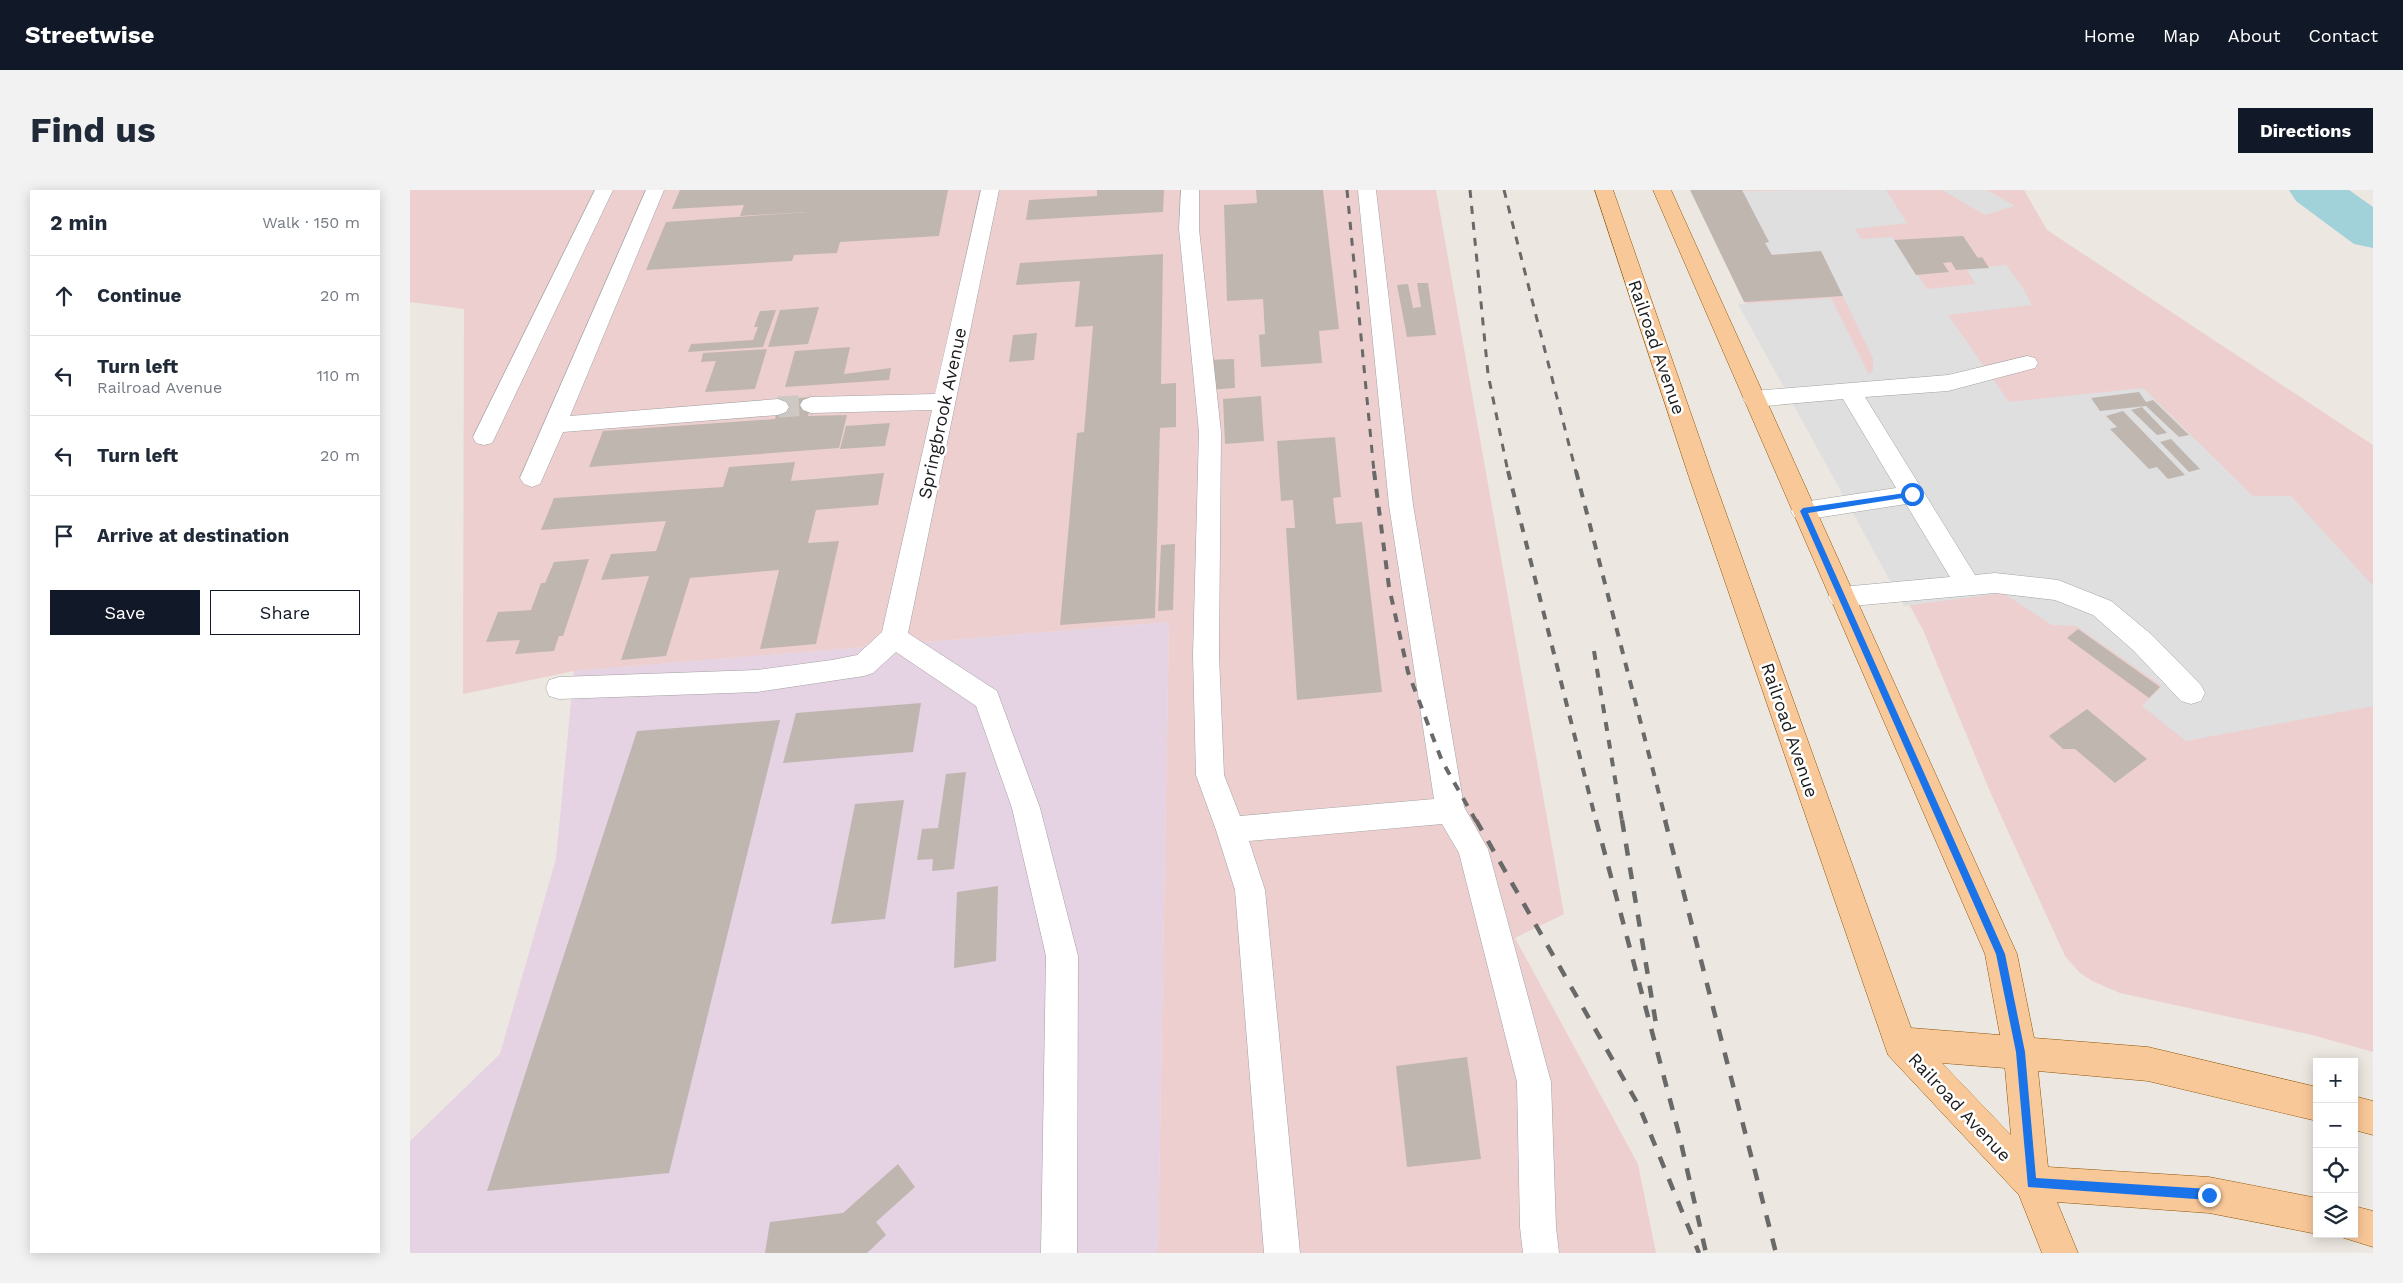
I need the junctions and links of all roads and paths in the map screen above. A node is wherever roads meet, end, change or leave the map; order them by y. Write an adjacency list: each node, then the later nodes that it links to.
1 (604, 190): 15 (street)
2 (654, 190): 14 (street)
3 (990, 190): 11 (street, Springbrook Avenue)
4 (1190, 190): 25 (street)
5 (1367, 190): 24 (street)
6 (1604, 190): 26 (main road, Railroad Avenue)
7 (1662, 190): 10 (main road, Railroad Avenue)
8 (2027, 363): 9 (street)
9 (1849, 390): 10 (street); 17 (street)
10 (1754, 399): 18 (main road, Railroad Avenue)
11 (945, 401): 12 (street); 21 (street, Springbrook Avenue)
12 (811, 405)
13 (778, 407): 14 (street)
14 (555, 425): 16 (street)
15 (484, 437)
16 (532, 478)
17 (1912, 494): 18 (street); 19 (street)
18 (1803, 511): 20 (main road, Railroad Avenue)
19 (1968, 585): 20 (street); 23 (street)
20 (1841, 597): 27 (main road, Railroad Avenue)
21 (894, 637): 22 (street); 35 (street)
22 (559, 688)
23 (2191, 693)
24 (1450, 810): 25 (street); 37 (street)
25 (1231, 830): 36 (street)
26 (1900, 1043): 27 (main road); 31 (main road, Railroad Avenue)
27 (2020, 1052): 28 (main road); 31 (main road, Railroad Avenue)
28 (2313, 1103)
29 (2358, 1114): 30 (main road)
30 (2373, 1118)
31 (2032, 1183): 32 (main road); 38 (main road)
32 (2313, 1215)
33 (2358, 1225): 34 (main road)
34 (2373, 1229)
35 (1059, 1253)
36 (1282, 1253)
37 (1541, 1253)
38 (2060, 1253)

